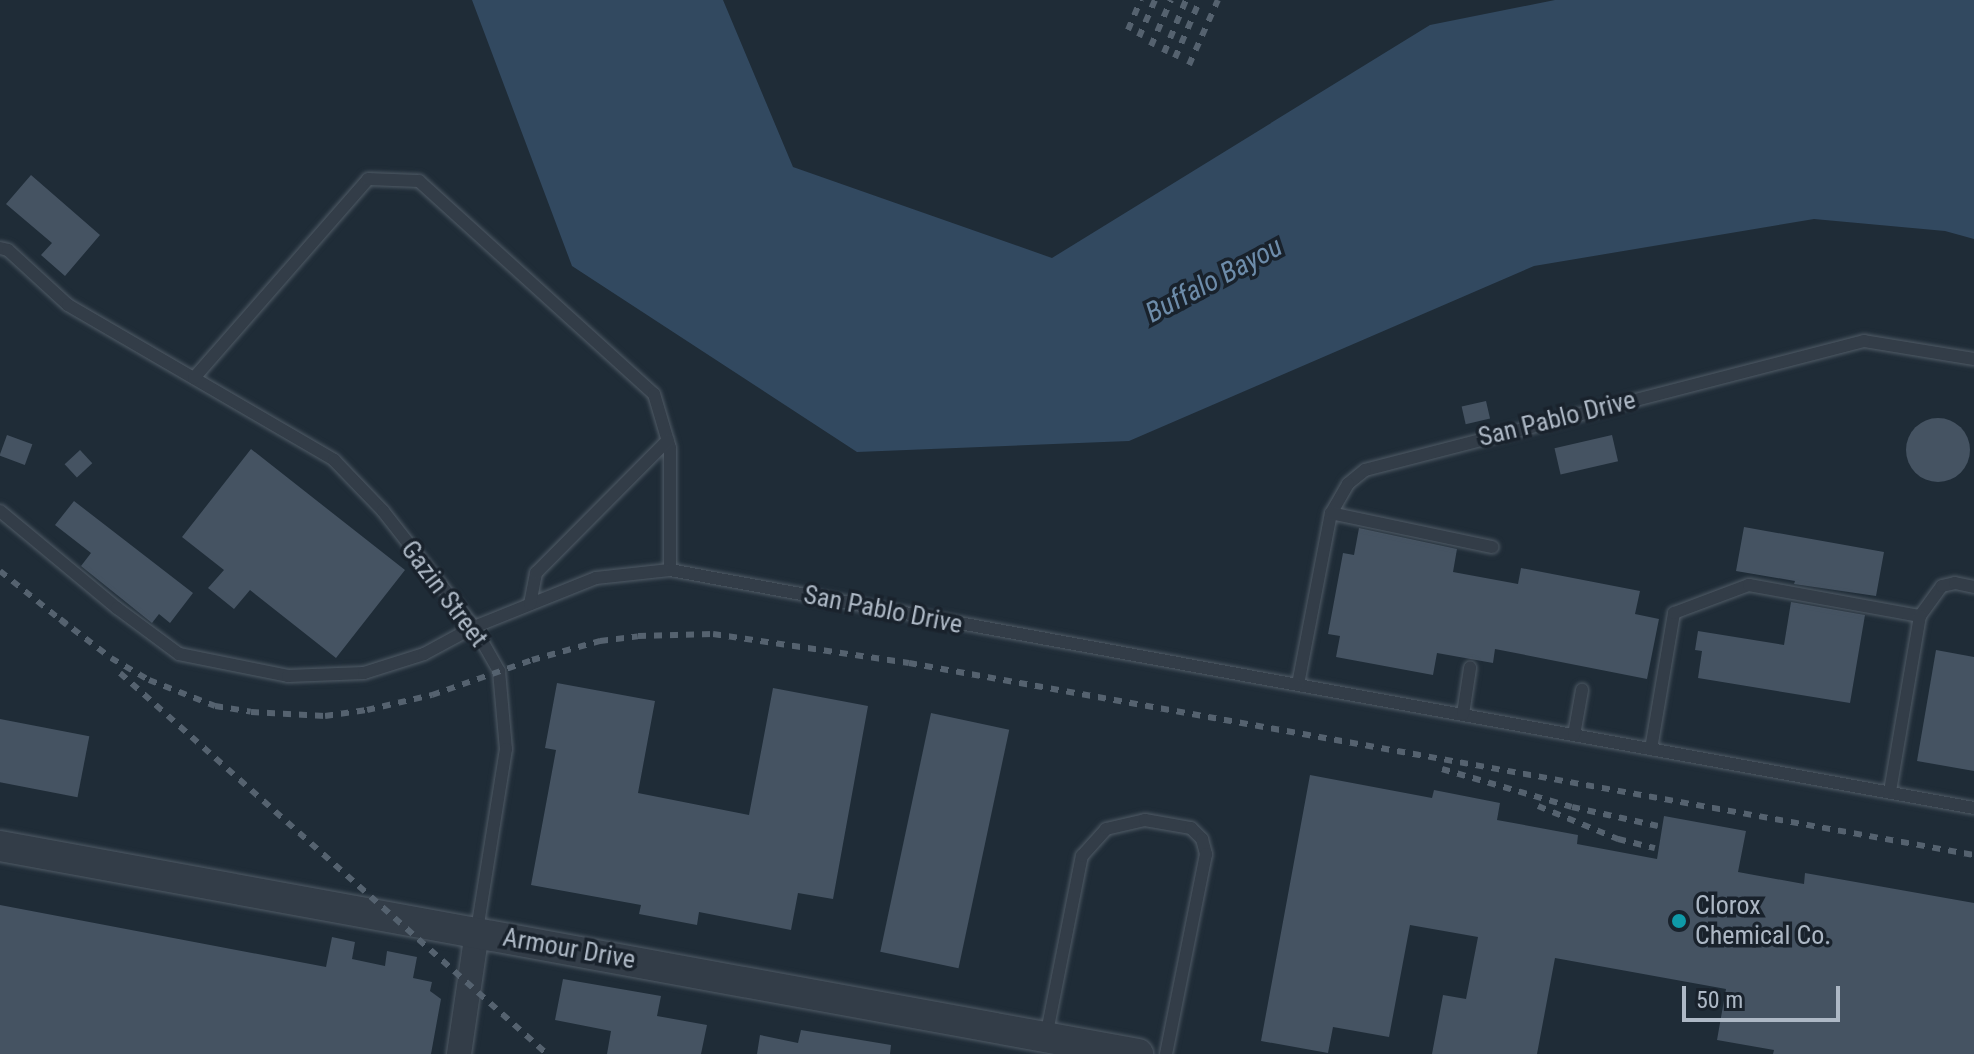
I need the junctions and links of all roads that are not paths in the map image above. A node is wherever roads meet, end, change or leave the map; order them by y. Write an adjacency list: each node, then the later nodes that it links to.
1 (3, 252): 3 (lane, Gazin Street)
2 (1974, 359): 6 (lane, San Pablo Drive)
3 (194, 378): 4 (lane); 12 (lane, Gazin Street)
4 (668, 440): 8 (lane); 10 (lane)
5 (0, 511): 12 (lane, San Pablo Drive)
6 (1331, 513): 7 (lane); 14 (lane, San Pablo Drive)
7 (1492, 547)
8 (670, 570): 10 (lane, San Pablo Drive); 14 (lane, San Pablo Drive)
9 (1974, 587): 11 (lane)
10 (530, 604): 12 (lane, San Pablo Drive)
11 (1920, 616): 18 (lane); 19 (lane)
12 (474, 627): 22 (lane, Gazin Street)
13 (1470, 668): 16 (lane)
14 (1298, 685): 16 (lane, San Pablo Drive)
15 (1582, 690): 17 (lane)
16 (1463, 714): 17 (lane, San Pablo Drive)
17 (1574, 735): 18 (lane, San Pablo Drive)
18 (1651, 749): 19 (lane, San Pablo Drive)
19 (1890, 792): 20 (lane, San Pablo Drive)
20 (1974, 808)
21 (0, 846): 22 (street, Armour Drive)
22 (477, 932): 23 (street, Armour Drive); 24 (street, Gazin Street)
23 (1046, 1037): 25 (street, Armour Drive); 26 (lane)
24 (459, 1054)
25 (1138, 1054)
26 (1166, 1054)

